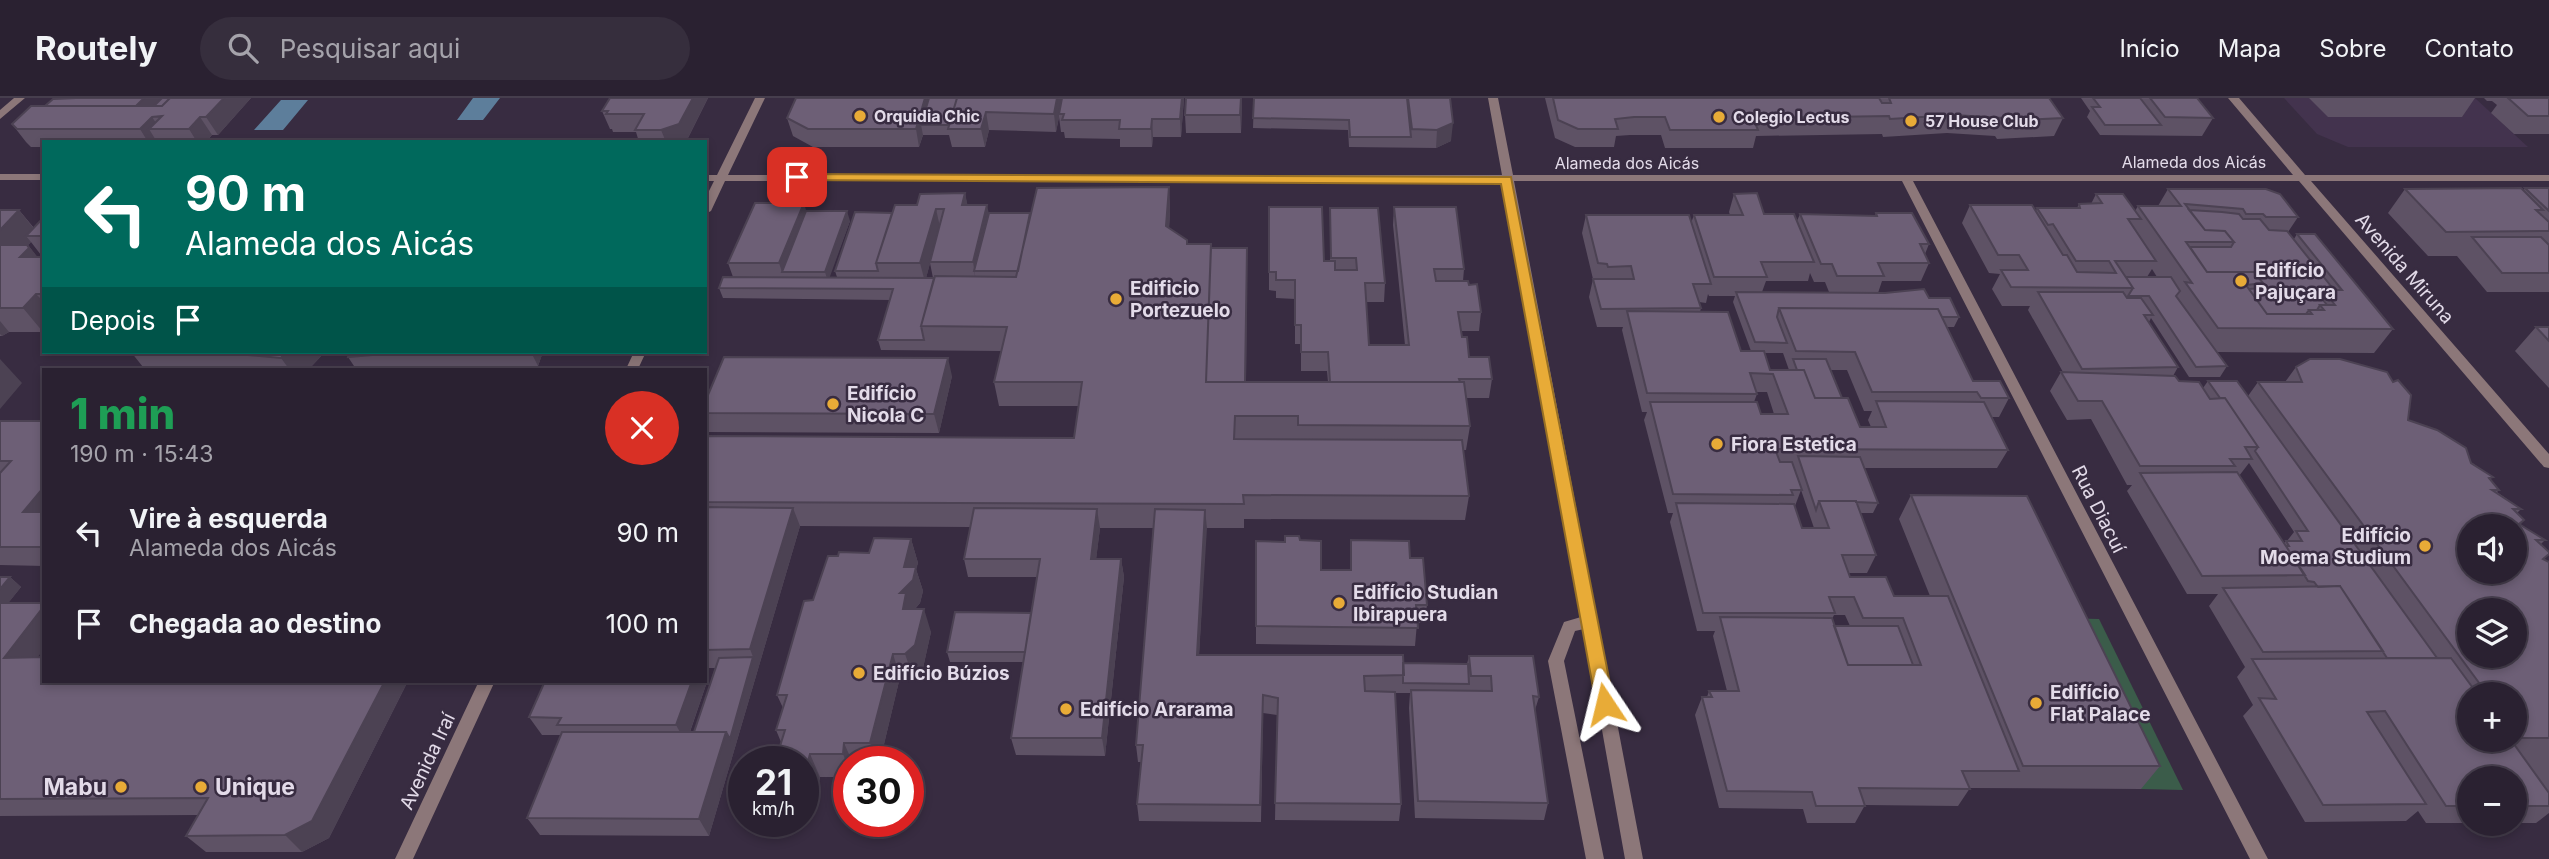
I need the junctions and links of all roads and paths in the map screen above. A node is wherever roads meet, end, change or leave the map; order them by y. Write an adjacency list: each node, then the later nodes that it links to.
1 (20, 98): 5 (street)
2 (760, 98): 10 (street)
3 (1493, 98): 13 (street)
4 (2233, 98): 11 (street, Avenida Miruna)
5 (0, 116)
6 (0, 177): 7 (street)
7 (42, 177)
8 (1905, 177): 11 (street, Alameda dos Aicás); 13 (street, Alameda dos Aicás); 21 (street, Rua Diacuí)
9 (707, 178): 10 (street, Alameda dos Aicás)
10 (721, 178): 13 (street, Alameda dos Aicás); 14 (street)
11 (2303, 178): 12 (street, Alameda dos Aicás); 15 (street, Avenida Miruna)
12 (2549, 178)
13 (1507, 180): 16 (street)
14 (707, 207)
15 (2549, 463)
16 (1590, 621): 19 (street); 20 (street)
17 (486, 683): 18 (street, Avenida Iraí)
18 (404, 859)
19 (1595, 859)
20 (1634, 859)
21 (2259, 859)

